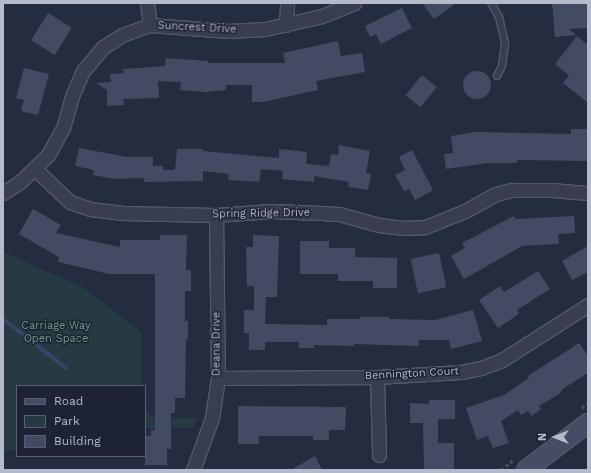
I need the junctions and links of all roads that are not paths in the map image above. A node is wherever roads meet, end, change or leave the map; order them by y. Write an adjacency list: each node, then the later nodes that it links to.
1 (147, 3): 6 (street)
2 (287, 3): 7 (street)
3 (355, 3): 5 (street, Suncrest Drive)
4 (491, 3): 8 (lane)
5 (334, 7): 7 (street, Suncrest Drive)
6 (150, 25): 7 (street, Suncrest Drive); 9 (street, Suncrest Drive)
7 (286, 25)
8 (497, 76)
9 (35, 169): 11 (street, Suncrest Drive); 12 (street, Spring Ridge Drive)
10 (588, 192): 12 (street, Spring Ridge Drive)
11 (3, 193)
12 (216, 215): 15 (street, Deana Drive)
13 (588, 305): 14 (street, Bennington Court)
14 (378, 377): 15 (street, Bennington Court); 17 (street)
15 (218, 378): 18 (street, Deana Drive)
16 (588, 423): 19 (main road)
17 (379, 455)
18 (193, 470)
19 (526, 470)

